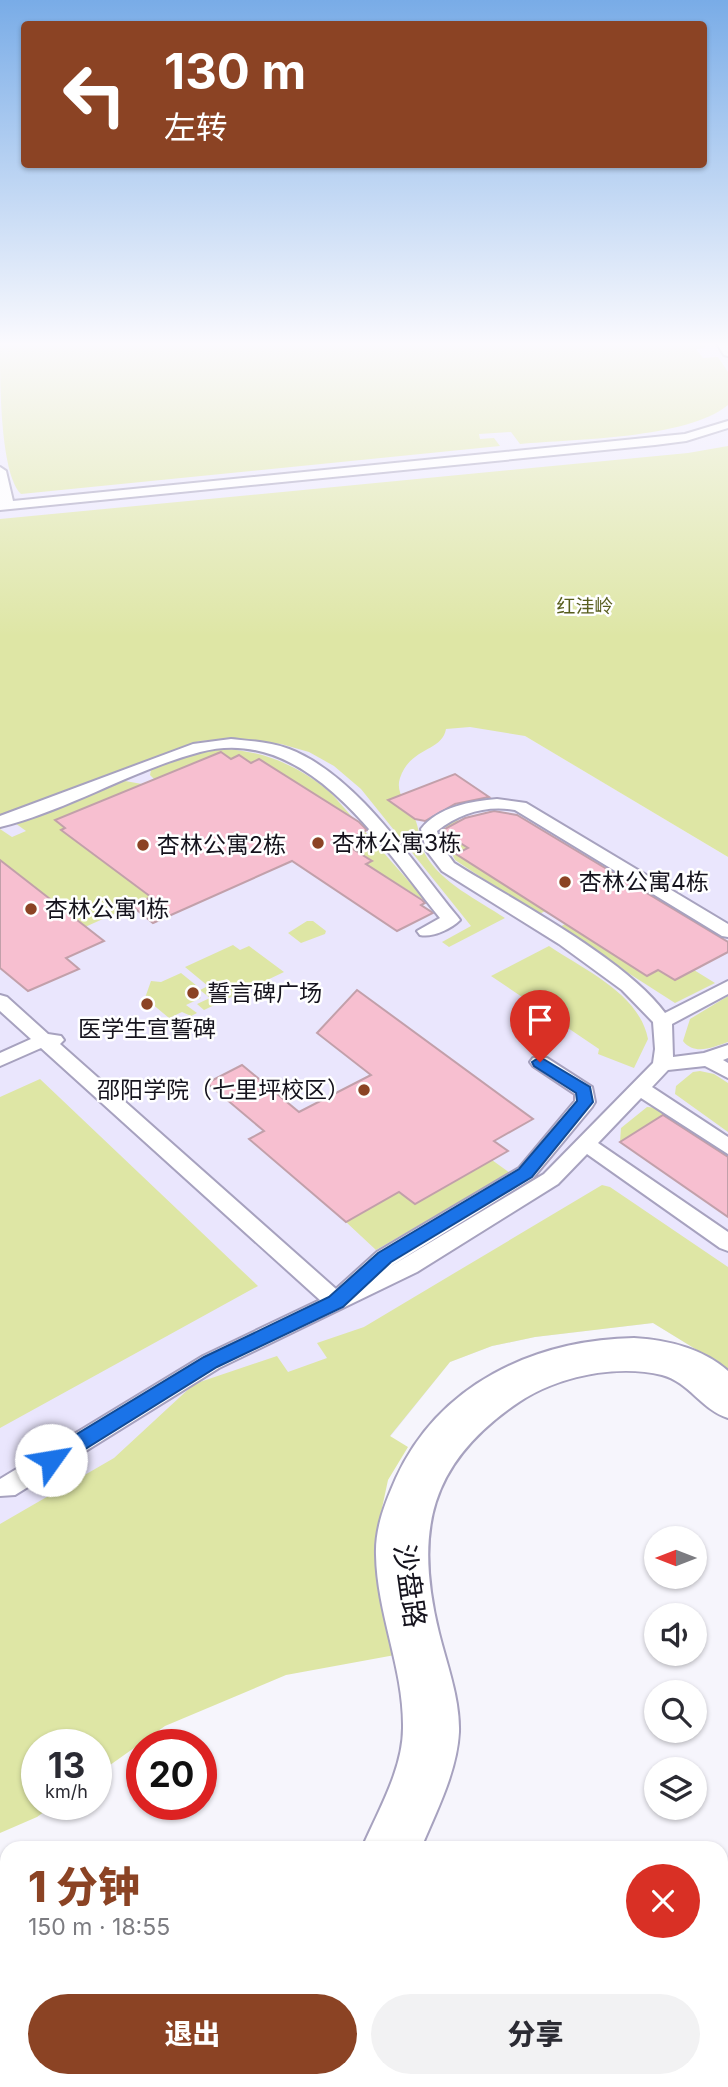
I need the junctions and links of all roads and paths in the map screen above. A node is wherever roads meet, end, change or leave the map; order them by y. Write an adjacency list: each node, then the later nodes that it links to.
1 (651, 441): 3 (lane)
2 (0, 471): 3 (lane)
3 (4, 506)
4 (1, 822): 5 (lane); 6 (lane)
5 (19, 834)
6 (426, 931)
7 (728, 932): 10 (lane)
8 (728, 987): 10 (lane)
9 (0, 1001): 11 (lane)
10 (662, 1021): 16 (lane)
11 (50, 1040): 14 (lane); 22 (lane)
12 (728, 1051): 13 (lane)
13 (708, 1059): 16 (lane); 17 (lane)
14 (0, 1060)
15 (540, 1062): 22 (lane)
16 (662, 1065): 18 (lane)
17 (728, 1072)
18 (640, 1088): 19 (lane); 20 (lane)
19 (586, 1144): 21 (lane); 22 (lane)
20 (728, 1147)
21 (728, 1243)
22 (336, 1302): 24 (lane)
23 (728, 1400): 25 (street, 沙盘路)
24 (6, 1488)
25 (394, 1841)

